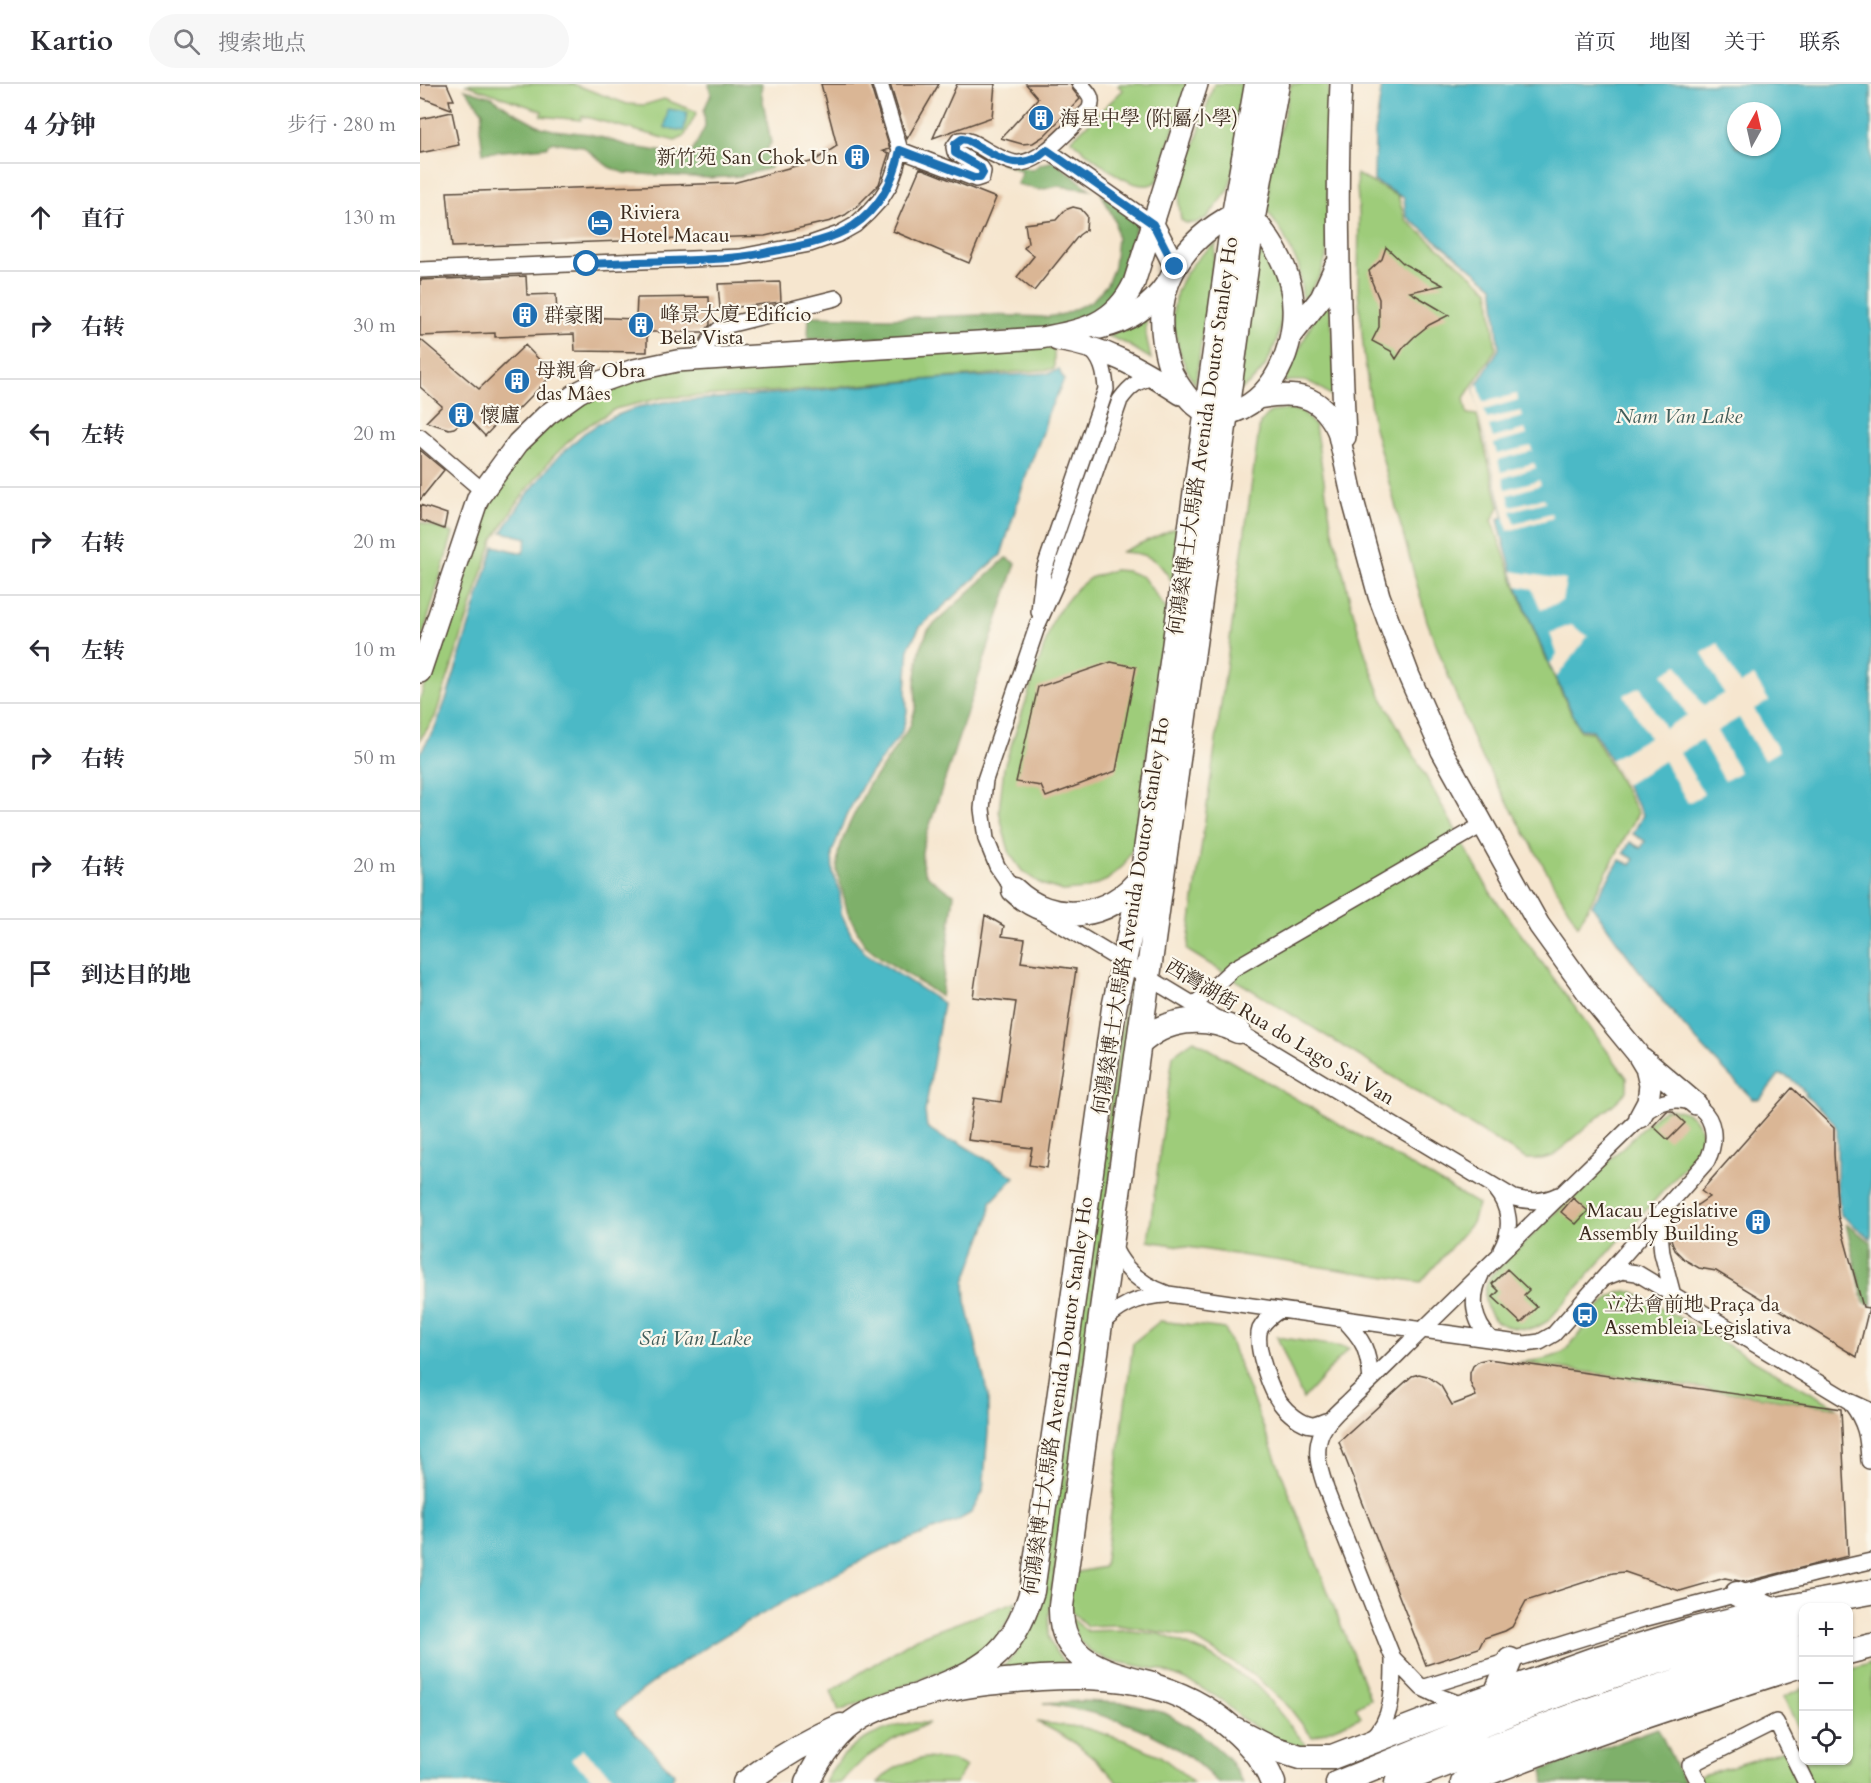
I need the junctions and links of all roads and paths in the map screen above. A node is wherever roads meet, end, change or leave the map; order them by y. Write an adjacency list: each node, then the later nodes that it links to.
1 (880, 84): 7 (street)
2 (1080, 84): 8 (street)
3 (1197, 84): 10 (street)
4 (1257, 84): 9 (main road, 何鴻燊博士大馬路 Avenida Doutor Stanley Ho)
5 (1277, 84): 9 (main road, 何鴻燊博士大馬路 Avenida Doutor Stanley Ho)
6 (1341, 84): 11 (street)
7 (900, 150): 8 (street); 12 (street)
8 (1047, 150): 10 (street)
9 (1244, 215): 13 (street); 15 (street); 21 (main road, 何鴻燊博士大馬路 Avenida Doutor Stanley Ho)
10 (1153, 224): 13 (street); 16 (street)
11 (1338, 262): 15 (street); 23 (street)
12 (420, 270)
13 (1172, 273): 16 (street); 19 (street)
14 (836, 298): 17 (street)
15 (1291, 336): 20 (street)
16 (1078, 339): 17 (street); 18 (street); 25 (street, 西灣湖街 Rua do Lago Sai Van)
17 (704, 360): 24 (street)
18 (1155, 377): 19 (street); 25 (street, 西灣湖街 Rua do Lago Sai Van)
19 (1187, 398): 21 (street)
20 (1258, 398): 21 (street); 23 (street)
21 (1216, 414): 28 (main road, 何鴻燊博士大馬路 Avenida Doutor Stanley Ho); 31 (main road, 何鴻燊博士大馬路 Avenida Doutor Stanley Ho)
22 (420, 437): 24 (street)
23 (1346, 465): 27 (street)
24 (483, 491): 26 (street)
25 (1038, 624): 29 (street, 西灣湖街 Rua do Lago Sai Van)
26 (420, 672)
27 (1482, 825): 32 (street); 35 (street)
28 (1142, 878): 29 (main road); 30 (main road, 何鴻燊博士大馬路 Avenida Doutor Stanley Ho)
29 (1014, 890): 30 (street, 西灣湖街 Rua do Lago Sai Van)
30 (1124, 962): 31 (street, 西灣湖街 Rua do Lago Sai Van); 80 (main road, 何鴻燊博士大馬路 Avenida Doutor Stanley Ho)
31 (1148, 977): 32 (street, 西灣湖街 Rua do Lago Sai Van); 34 (main road, 何鴻燊博士大馬路 Avenida Doutor Stanley Ho)
32 (1194, 1005): 33 (street, 西灣湖街 Rua do Lago Sai Van)
33 (1238, 1031): 34 (main road); 38 (street, 西灣湖街 Rua do Lago Sai Van)
34 (1139, 1044): 42 (main road, 何鴻燊博士大馬路 Avenida Doutor Stanley Ho)
35 (1637, 1053): 36 (street); 37 (street)
36 (1696, 1104): 37 (street); 40 (street)
37 (1640, 1118): 39 (street)
38 (1491, 1185): 39 (street, 西灣湖街 Rua do Lago Sai Van); 43 (street, 西灣湖街 Rua do Lago Sai Van)
39 (1563, 1193): 43 (street)
40 (1664, 1209): 41 (street); 47 (street)
41 (1645, 1231): 44 (street); 45 (street)
42 (1111, 1242): 46 (street); 50 (main road, 何鴻燊博士大馬路 Avenida Doutor Stanley Ho)
43 (1488, 1266): 51 (street); 52 (street)
44 (1648, 1280): 45 (street); 47 (street)
45 (1598, 1284): 52 (street)
46 (1175, 1295): 48 (street); 50 (street)
47 (1673, 1295): 54 (street)
48 (1280, 1310): 49 (street); 56 (street)
49 (1342, 1318): 51 (street); 53 (street)
50 (1100, 1326): 77 (main road, 何鴻燊博士大馬路 Avenida Doutor Stanley Ho)
51 (1422, 1330): 52 (street); 53 (street)
52 (1492, 1340)
53 (1371, 1380): 56 (street)
54 (1849, 1401): 55 (street); 57 (street)
55 (1871, 1411)
56 (1330, 1420): 74 (street)
57 (1870, 1462)
58 (1871, 1561): 61 (street)
59 (1871, 1577): 62 (main road)
60 (1871, 1592): 63 (main road)
61 (1737, 1594): 65 (main road); 75 (street)
62 (1824, 1603)
63 (1836, 1603)
64 (1871, 1607): 66 (main road)
65 (1772, 1610): 67 (main road); 79 (main road)
66 (1853, 1611)
67 (1799, 1612)
68 (1799, 1615): 88 (main road)
69 (1871, 1630): 70 (main road)
70 (1853, 1634)
71 (1871, 1646): 73 (main road)
72 (1799, 1648): 89 (main road)
73 (1853, 1651)
74 (1393, 1658): 78 (street); 84 (street)
75 (1510, 1660): 78 (street); 79 (main road)
76 (1799, 1665): 90 (main road)
77 (1152, 1684): 80 (main road); 83 (main road)
78 (1422, 1688): 81 (street)
79 (1496, 1694): 81 (main road)
80 (922, 1695): 82 (main road)
81 (1468, 1704): 84 (main road)
82 (859, 1718): 85 (main road); 86 (main road)
83 (1234, 1729): 84 (main road); 87 (main road)
84 (1365, 1745)
85 (745, 1783)
86 (807, 1783)
87 (1273, 1783)
88 (1338, 1783)
89 (1397, 1783)
90 (1463, 1783)
91 (1699, 1783): 92 (street)
92 (1806, 1783)

